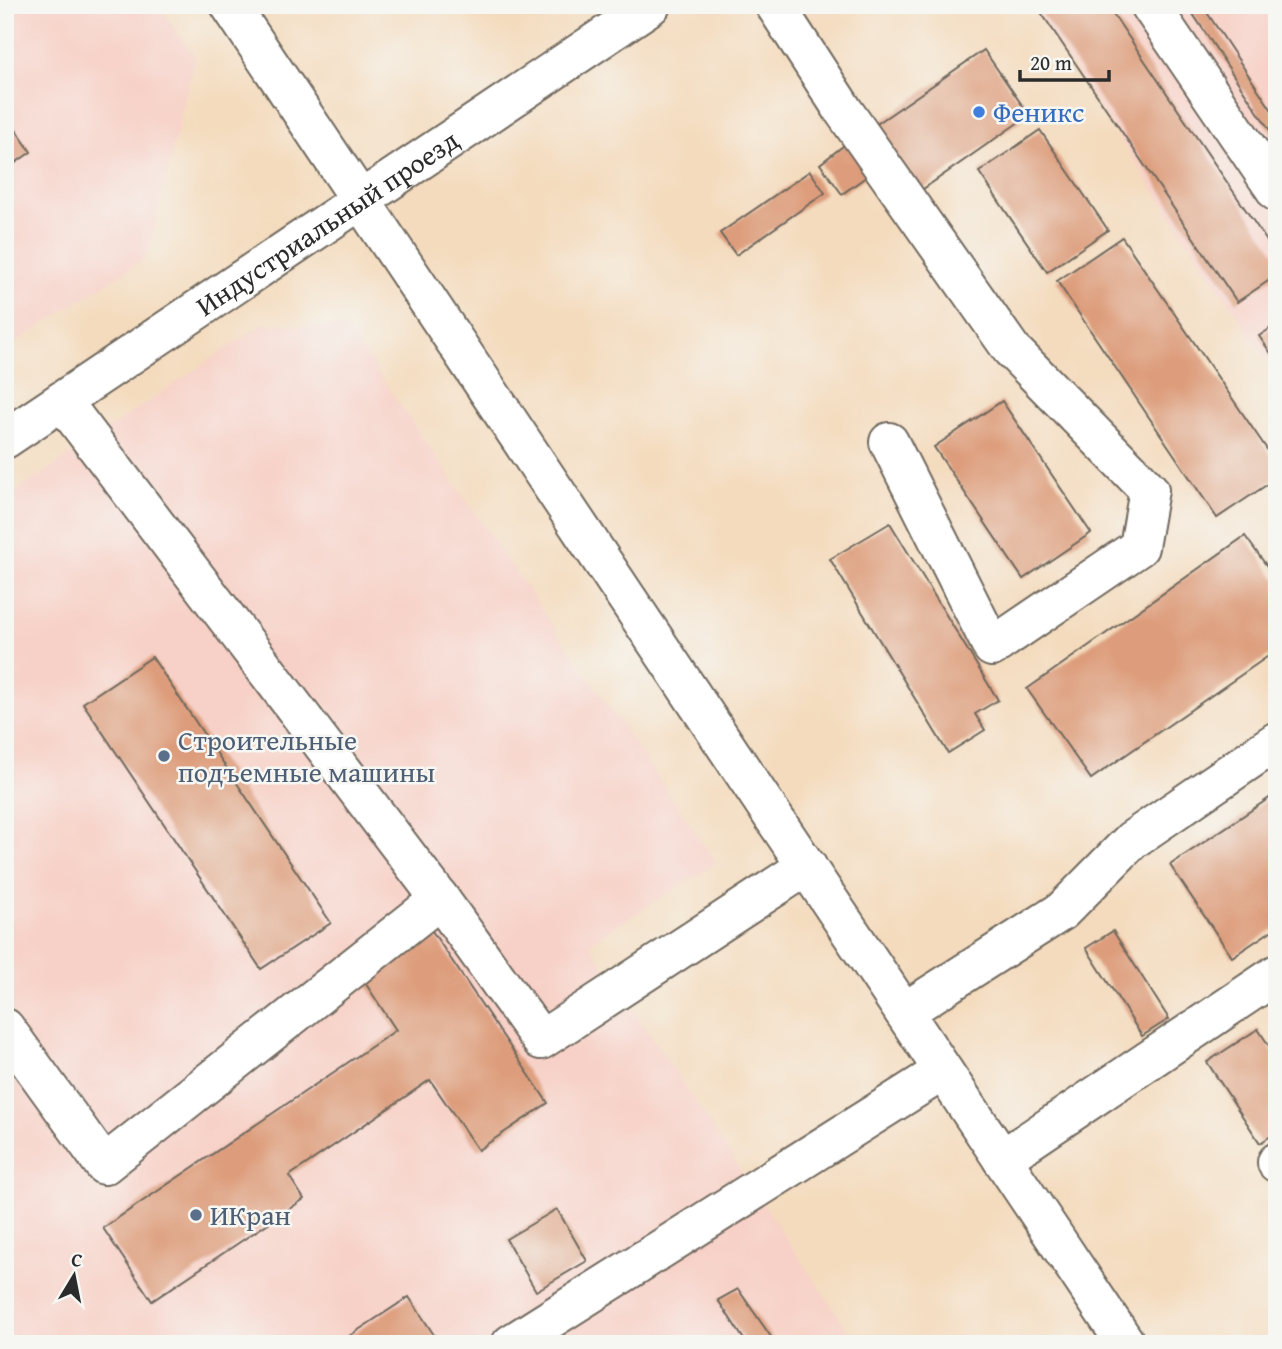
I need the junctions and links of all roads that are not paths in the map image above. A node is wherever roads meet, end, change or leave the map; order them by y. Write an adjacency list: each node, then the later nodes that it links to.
1 (230, 5): 6 (street)
2 (775, 5): 9 (street)
3 (1150, 5): 5 (street)
4 (643, 7): 6 (street, Индустриальный проезд)
5 (1277, 192)
6 (361, 200): 7 (street, Индустриальный проезд); 11 (street)
7 (62, 401): 8 (street, Индустриальный проезд); 12 (street)
8 (5, 439)
9 (889, 442)
10 (1277, 741): 14 (street)
11 (807, 866): 12 (street); 14 (street)
12 (440, 899): 15 (street)
13 (1277, 974): 17 (street)
14 (904, 1012): 16 (street)
15 (5, 1028)
16 (943, 1071): 17 (street); 18 (street)
17 (1002, 1159): 19 (street)
18 (511, 1344)
19 (1126, 1344)

